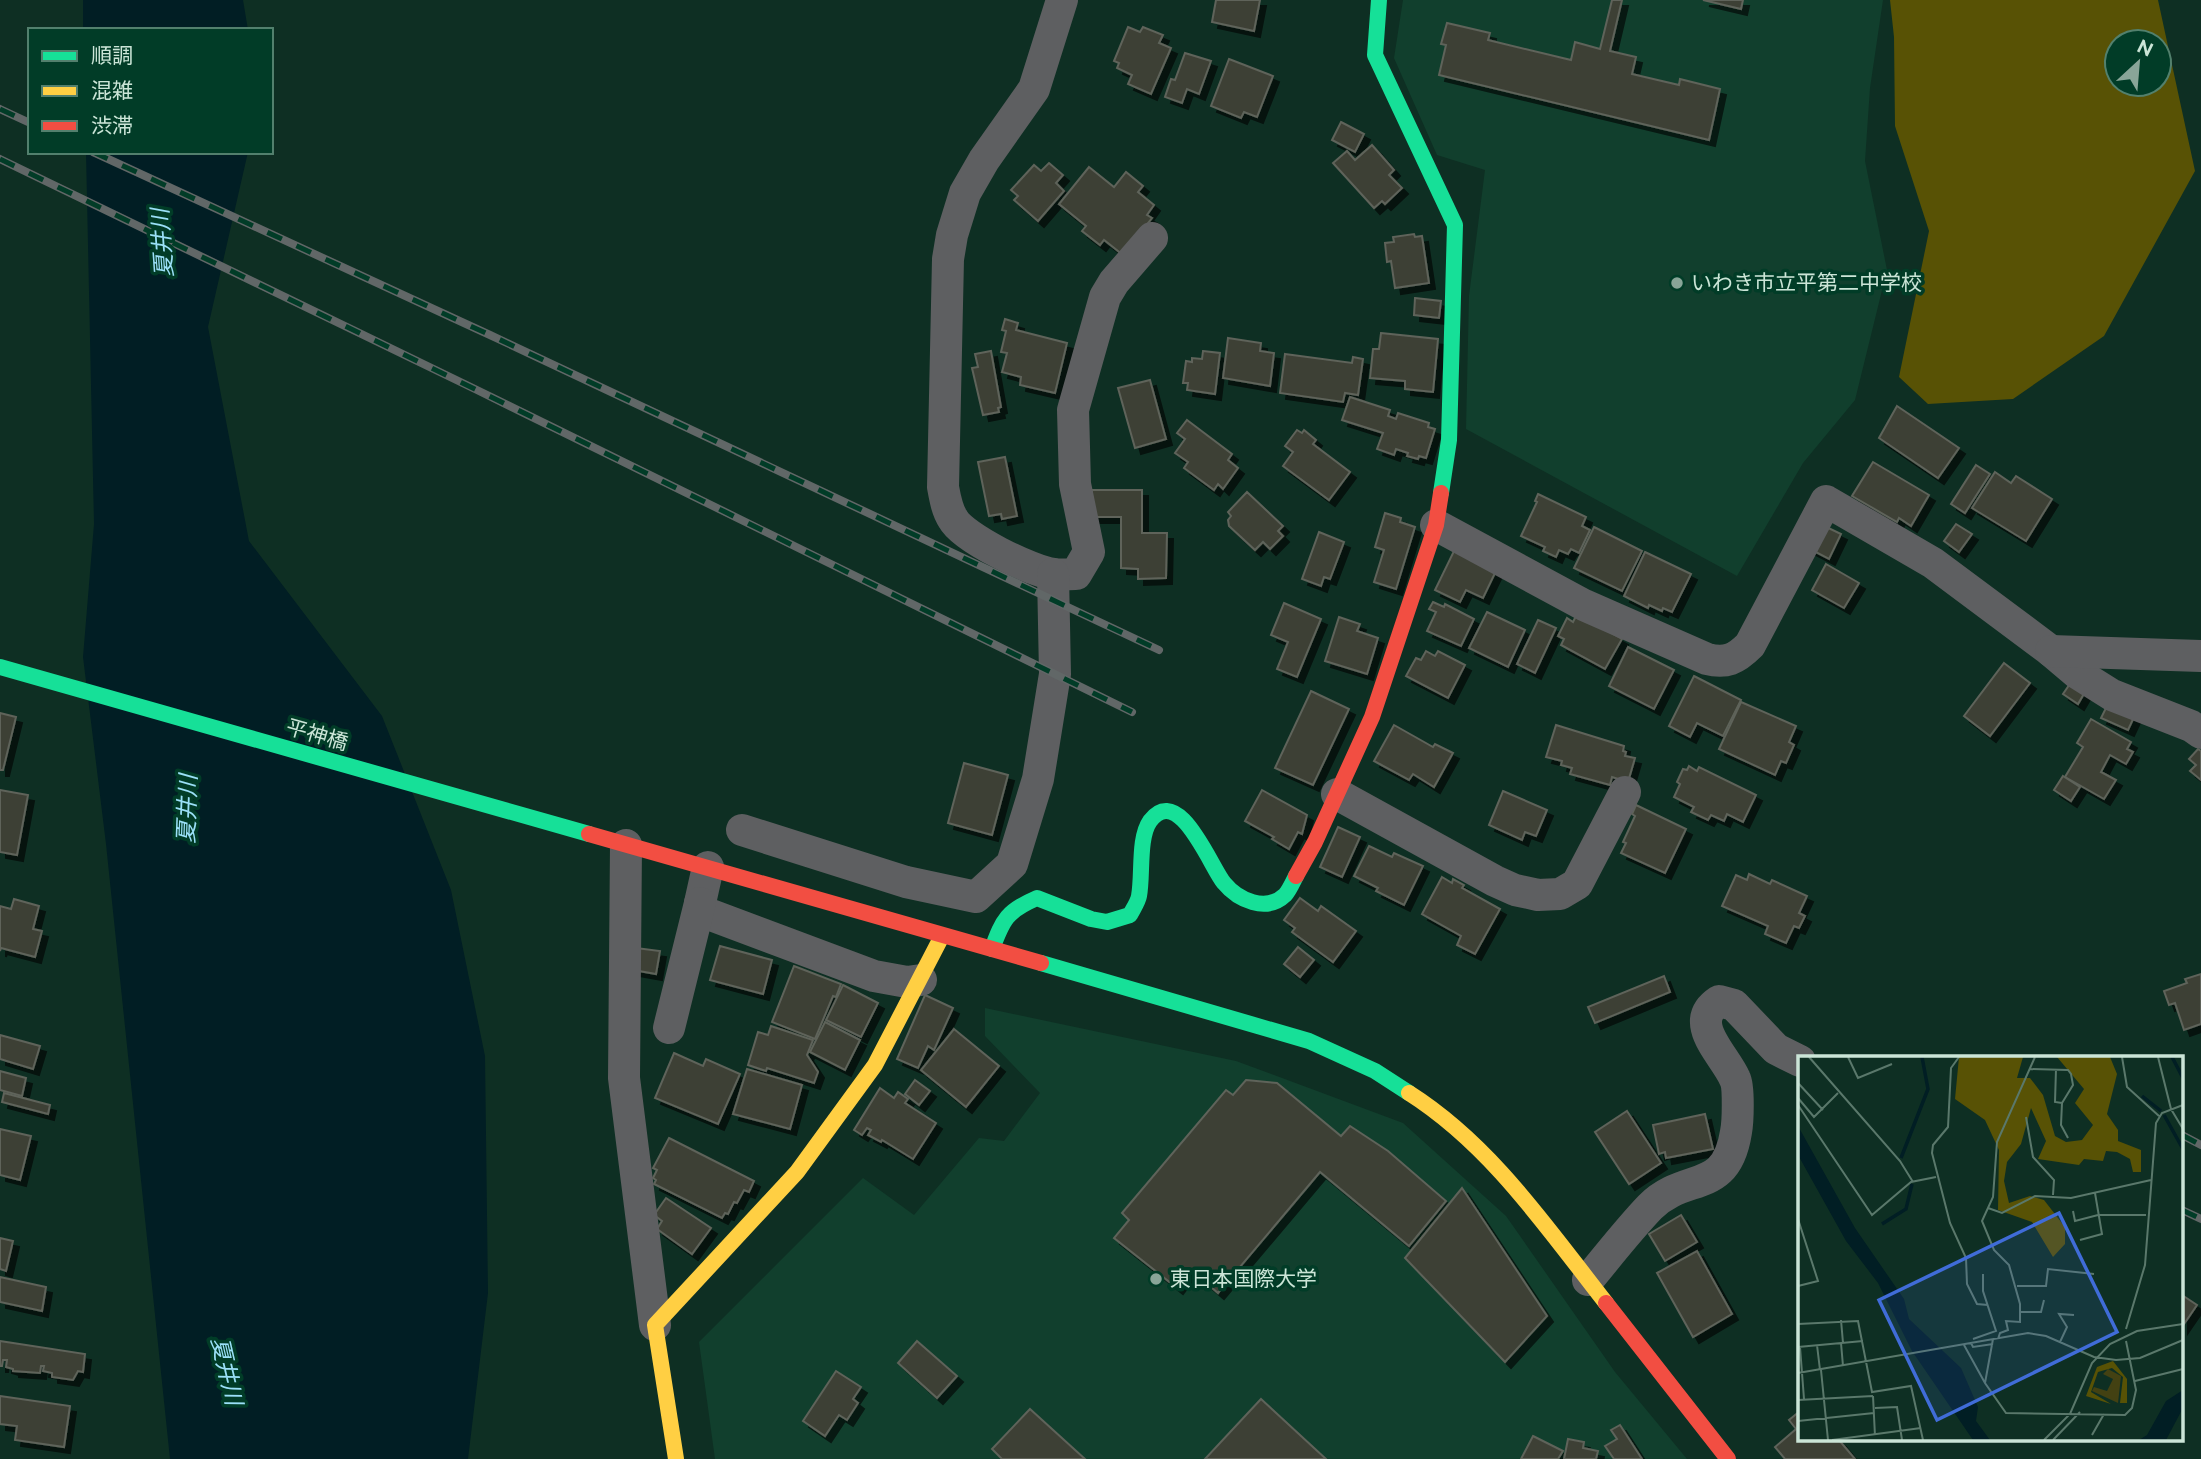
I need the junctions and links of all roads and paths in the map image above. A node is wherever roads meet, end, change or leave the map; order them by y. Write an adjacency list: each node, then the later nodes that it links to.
1 (1062, 0): 5 (street)
2 (1379, 0): 4 (street)
3 (1152, 239): 5 (street)
4 (1436, 525): 6 (street); 11 (street)
5 (1053, 575): 15 (street)
6 (2051, 650): 7 (street); 9 (street)
7 (2201, 656)
8 (7, 669): 13 (street, 平神橋)
9 (2201, 733)
10 (1625, 792): 11 (street)
11 (1337, 794): 19 (street)
12 (742, 830): 15 (street)
13 (617, 842): 14 (street, 平神橋); 24 (street)
14 (708, 867): 16 (street); 17 (street, 平神橋)
15 (906, 882): 17 (street)
16 (700, 903): 20 (street); 21 (street)
17 (893, 922): 18 (street, 平神橋)
18 (942, 936): 19 (street, 平神橋); 20 (street)
19 (992, 949): 23 (street, 平神橋)
20 (921, 980): 24 (street)
21 (669, 1028)
22 (1798, 1060): 23 (street)
23 (1588, 1280): 26 (street, 平神橋)
24 (655, 1325): 25 (street)
25 (676, 1459)
26 (1728, 1459)

